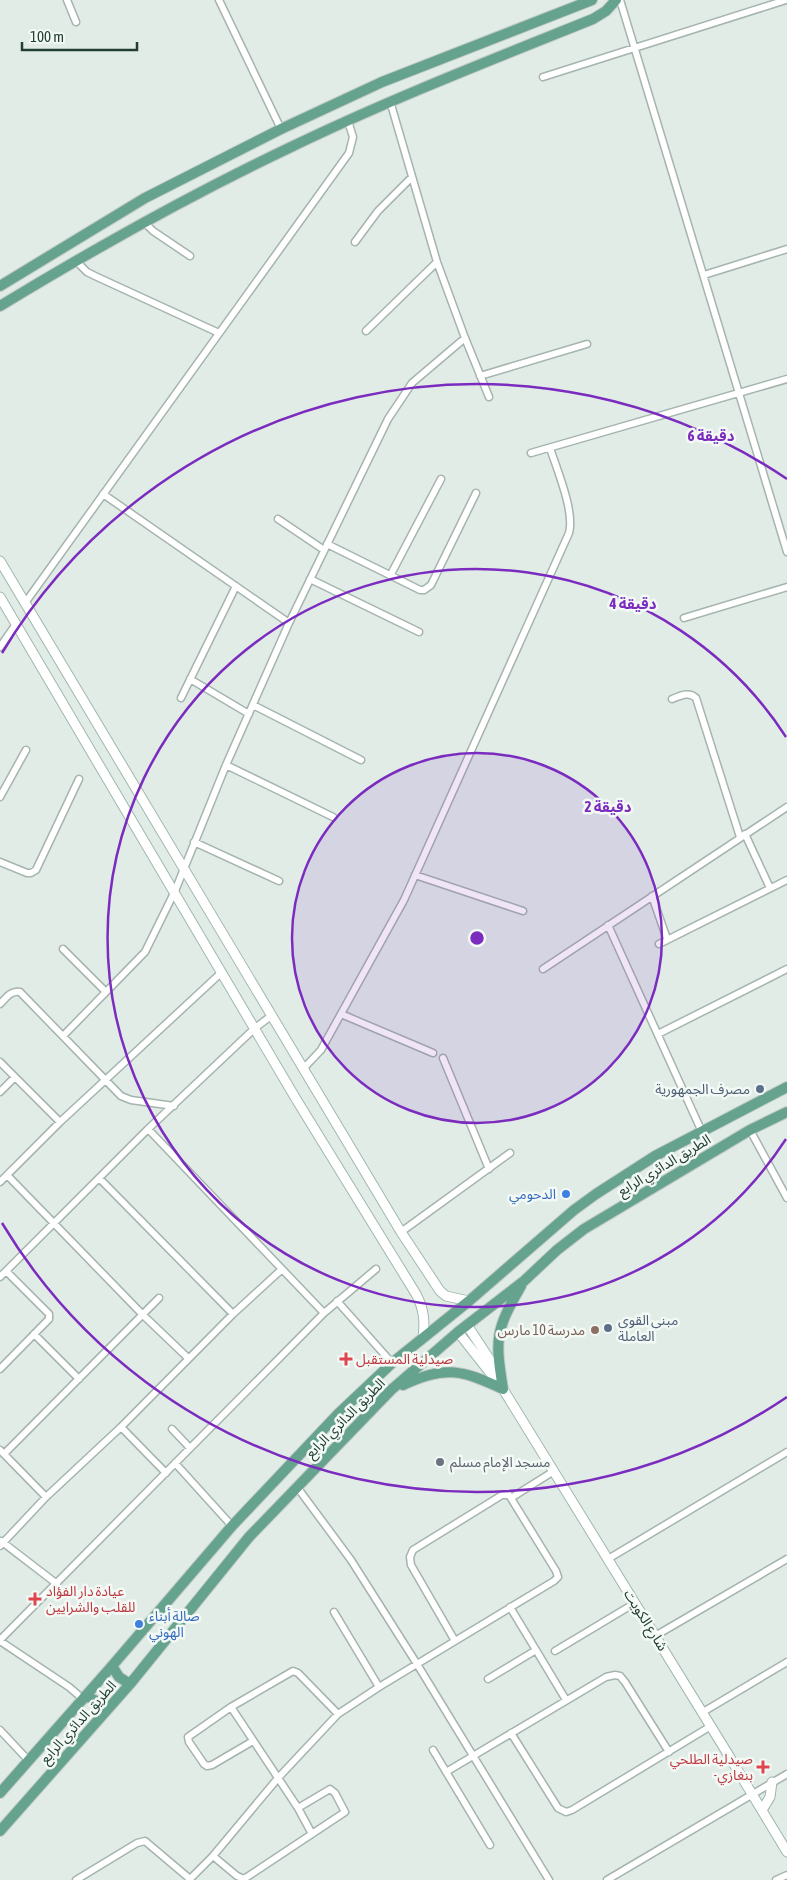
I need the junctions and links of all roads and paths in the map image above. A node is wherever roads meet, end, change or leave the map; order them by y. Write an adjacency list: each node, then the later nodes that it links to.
1 (67, 0): 6 (street)
2 (219, 0): 11 (street)
3 (592, 0): 11 (main road)
4 (618, 0): 7 (street); 9 (main road)
5 (786, 0): 7 (street)
6 (76, 22)
7 (635, 48): 8 (street); 19 (street)
8 (543, 77)
9 (390, 101): 10 (main road); 12 (street)
10 (348, 120): 13 (main road); 23 (street)
11 (281, 129): 20 (main road)
12 (412, 177): 14 (street); 18 (street)
13 (144, 222): 16 (street); 17 (main road)
14 (355, 242)
15 (787, 249): 19 (street)
16 (190, 256)
17 (76, 261): 21 (main road); 23 (street)
18 (437, 262): 22 (street); 24 (street)
19 (704, 275): 28 (street)
20 (0, 286)
21 (0, 306)
22 (366, 331)
23 (220, 333): 33 (street)
24 (465, 338): 26 (street); 36 (street)
25 (587, 344): 26 (street)
26 (480, 376): 29 (street)
27 (787, 379): 28 (street)
28 (739, 393): 30 (street); 37 (street)
29 (489, 397)
30 (550, 448): 31 (street); 66 (street)
31 (531, 453)
32 (441, 479): 39 (street)
33 (103, 494): 41 (street); 44 (street)
34 (476, 494): 39 (street)
35 (278, 519): 36 (street)
36 (325, 547): 39 (street); 40 (street)
37 (787, 552)
38 (0, 561): 44 (main road)
39 (390, 576)
40 (310, 579): 46 (street); 48 (street)
41 (236, 586): 46 (street); 50 (street)
42 (787, 587): 45 (street)
43 (0, 597): 47 (main road)
44 (25, 603): 65 (main road)
45 (684, 618)
46 (289, 623): 53 (street)
47 (16, 624): 49 (street); 70 (main road)
48 (419, 632)
49 (0, 647)
50 (190, 679): 51 (street); 54 (street)
51 (181, 698)
52 (672, 699): 62 (street)
53 (253, 705): 54 (street); 56 (street)
54 (249, 714): 57 (street)
55 (26, 750): 59 (street)
56 (361, 760)
57 (226, 765): 61 (street); 63 (street)
58 (78, 779): 64 (street)
59 (0, 797)
60 (787, 806): 62 (street)
61 (333, 817)
62 (743, 836): 69 (street); 71 (street)
63 (194, 842): 65 (street); 68 (street)
64 (0, 862)
65 (184, 868): 70 (street); 83 (main road)
66 (415, 875): 72 (street); 82 (street)
67 (787, 880): 69 (street)
68 (279, 881)
69 (770, 888): 74 (street)
70 (175, 891): 79 (main road); 80 (street)
71 (652, 896): 73 (street); 74 (street)
72 (523, 911)
73 (608, 925): 77 (street); 85 (street)
74 (667, 939): 75 (street)
75 (659, 944)
76 (63, 949): 80 (street)
77 (543, 969)
78 (787, 969): 85 (street)
79 (222, 972): 84 (main road); 92 (street)
80 (106, 992): 86 (street)
81 (0, 1004): 86 (street)
82 (341, 1014): 87 (street); 90 (street)
83 (271, 1016): 84 (street); 90 (main road)
84 (255, 1028): 95 (street); 122 (main road)
85 (658, 1034): 100 (street)
86 (63, 1036): 92 (street)
87 (433, 1053)
88 (443, 1058): 102 (street)
89 (0, 1062): 91 (street)
90 (303, 1069): 108 (main road)
91 (15, 1077): 94 (street); 97 (street)
92 (105, 1080): 95 (street); 97 (street)
93 (787, 1087): 100 (main road, الطريق الدائري الرابع)
94 (0, 1092)
95 (174, 1106): 98 (street)
96 (787, 1112): 99 (main road, الطريق الدائري الرابع)
97 (60, 1122): 103 (street)
98 (148, 1130): 104 (street); 110 (street)
99 (750, 1130): 106 (street); 113 (main road, الطريق الدائري الرابع)
100 (702, 1132): 116 (main road, الطريق الدائري الرابع)
101 (510, 1154): 102 (street)
102 (489, 1169): 108 (street)
103 (7, 1175): 105 (street); 107 (street)
104 (100, 1179): 107 (street); 118 (street)
105 (0, 1182)
106 (787, 1198)
107 (54, 1224): 111 (street); 119 (street)
108 (401, 1232): 116 (main road)
109 (376, 1269): 115 (street)
110 (281, 1270): 117 (street); 118 (street)
111 (6, 1271): 112 (street); 121 (street)
112 (0, 1277)
113 (524, 1281): 120 (main road, الطريق الدائري الرابع); 127 (main road)
114 (159, 1298): 119 (street)
115 (337, 1301): 117 (street); 124 (street)
116 (469, 1301): 122 (main road, الطريق الدائري الرابع)
117 (324, 1313): 131 (street)
118 (233, 1314): 123 (street)
119 (142, 1315): 123 (street); 126 (street)
120 (462, 1329): 127 (main road, شارع الكويت); 128 (main road, الطريق الدائري الرابع)
121 (34, 1334): 125 (street); 126 (street)
122 (423, 1338): 124 (main road, الطريق الدائري الرابع)
123 (188, 1358): 129 (street)
124 (392, 1364): 140 (main road, الطريق الدائري الرابع)
125 (0, 1369)
126 (79, 1379): 132 (street)
127 (502, 1389): 128 (main road); 135 (main road, شارع الكويت)
128 (391, 1390): 137 (main road, الطريق الدائري الرابع)
129 (121, 1427): 136 (street); 138 (street)
130 (172, 1429): 131 (street)
131 (190, 1448): 134 (street)
132 (2, 1452): 138 (street)
133 (787, 1452): 142 (street)
134 (175, 1464): 136 (street); 140 (street)
135 (554, 1471): 139 (street); 142 (main road, شارع الكويت)
136 (166, 1473): 144 (street)
137 (297, 1487): 154 (street); 157 (main road, الطريق الدائري الرابع)
138 (46, 1497): 141 (street)
139 (511, 1498): 146 (street); 150 (street)
140 (232, 1526): 155 (main road, الطريق الدائري الرابع)
141 (1, 1543): 144 (street)
142 (608, 1559): 145 (main road, شارع الكويت)
143 (787, 1559): 148 (street)
144 (56, 1584): 149 (street)
145 (635, 1603): 148 (main road, شارع الكويت); 152 (street)
146 (510, 1607): 150 (street); 151 (street)
147 (334, 1612): 158 (street)
148 (655, 1636): 163 (main road, شارع الكويت)
149 (0, 1640): 159 (street)
150 (455, 1641): 154 (street)
151 (536, 1650): 156 (street); 160 (street)
152 (555, 1651)
153 (787, 1662): 163 (street)
154 (417, 1664): 158 (street); 171 (street)
155 (112, 1666): 157 (main road); 159 (main road, الطريق الدائري الرابع)
156 (488, 1679)
157 (130, 1684): 162 (main road, الطريق الدائري الرابع)
158 (378, 1687): 164 (street)
159 (84, 1698): 162 (main road); 172 (main road, الطريق الدائري الرابع)
160 (566, 1700): 167 (street); 170 (street)
161 (231, 1707): 164 (street); 168 (street); 168 (street)
162 (105, 1712): 181 (main road, الطريق الدائري الرابع)
163 (702, 1712): 165 (main road, شارع الكويت)
164 (338, 1714): 175 (street)
165 (711, 1726): 170 (street); 178 (main road, شارع الكويت)
166 (0, 1730): 172 (street)
167 (511, 1733): 170 (street); 171 (street)
168 (253, 1741): 175 (street)
169 (433, 1750): 173 (street)
170 (669, 1752)
171 (472, 1755): 173 (street); 190 (street)
172 (29, 1761): 177 (main road, الطريق الدائري الرابع)
173 (446, 1772): 183 (street)
174 (787, 1774): 176 (street)
175 (278, 1778): 179 (street); 185 (street)
176 (772, 1782): 178 (street); 180 (main road)
177 (0, 1793)
178 (753, 1794): 180 (main road, شارع الكويت); 191 (street)
179 (298, 1808): 182 (street); 182 (street)
180 (762, 1810): 184 (main road, شارع الكويت)
181 (0, 1831)
182 (312, 1834): 185 (street)
183 (490, 1845)
184 (787, 1852)
185 (214, 1856): 189 (street)
186 (787, 1875): 192 (street)
187 (84, 1878): 188 (street); 189 (street)
188 (76, 1880)
189 (189, 1880)
190 (549, 1880)
191 (607, 1880)
192 (776, 1880)

